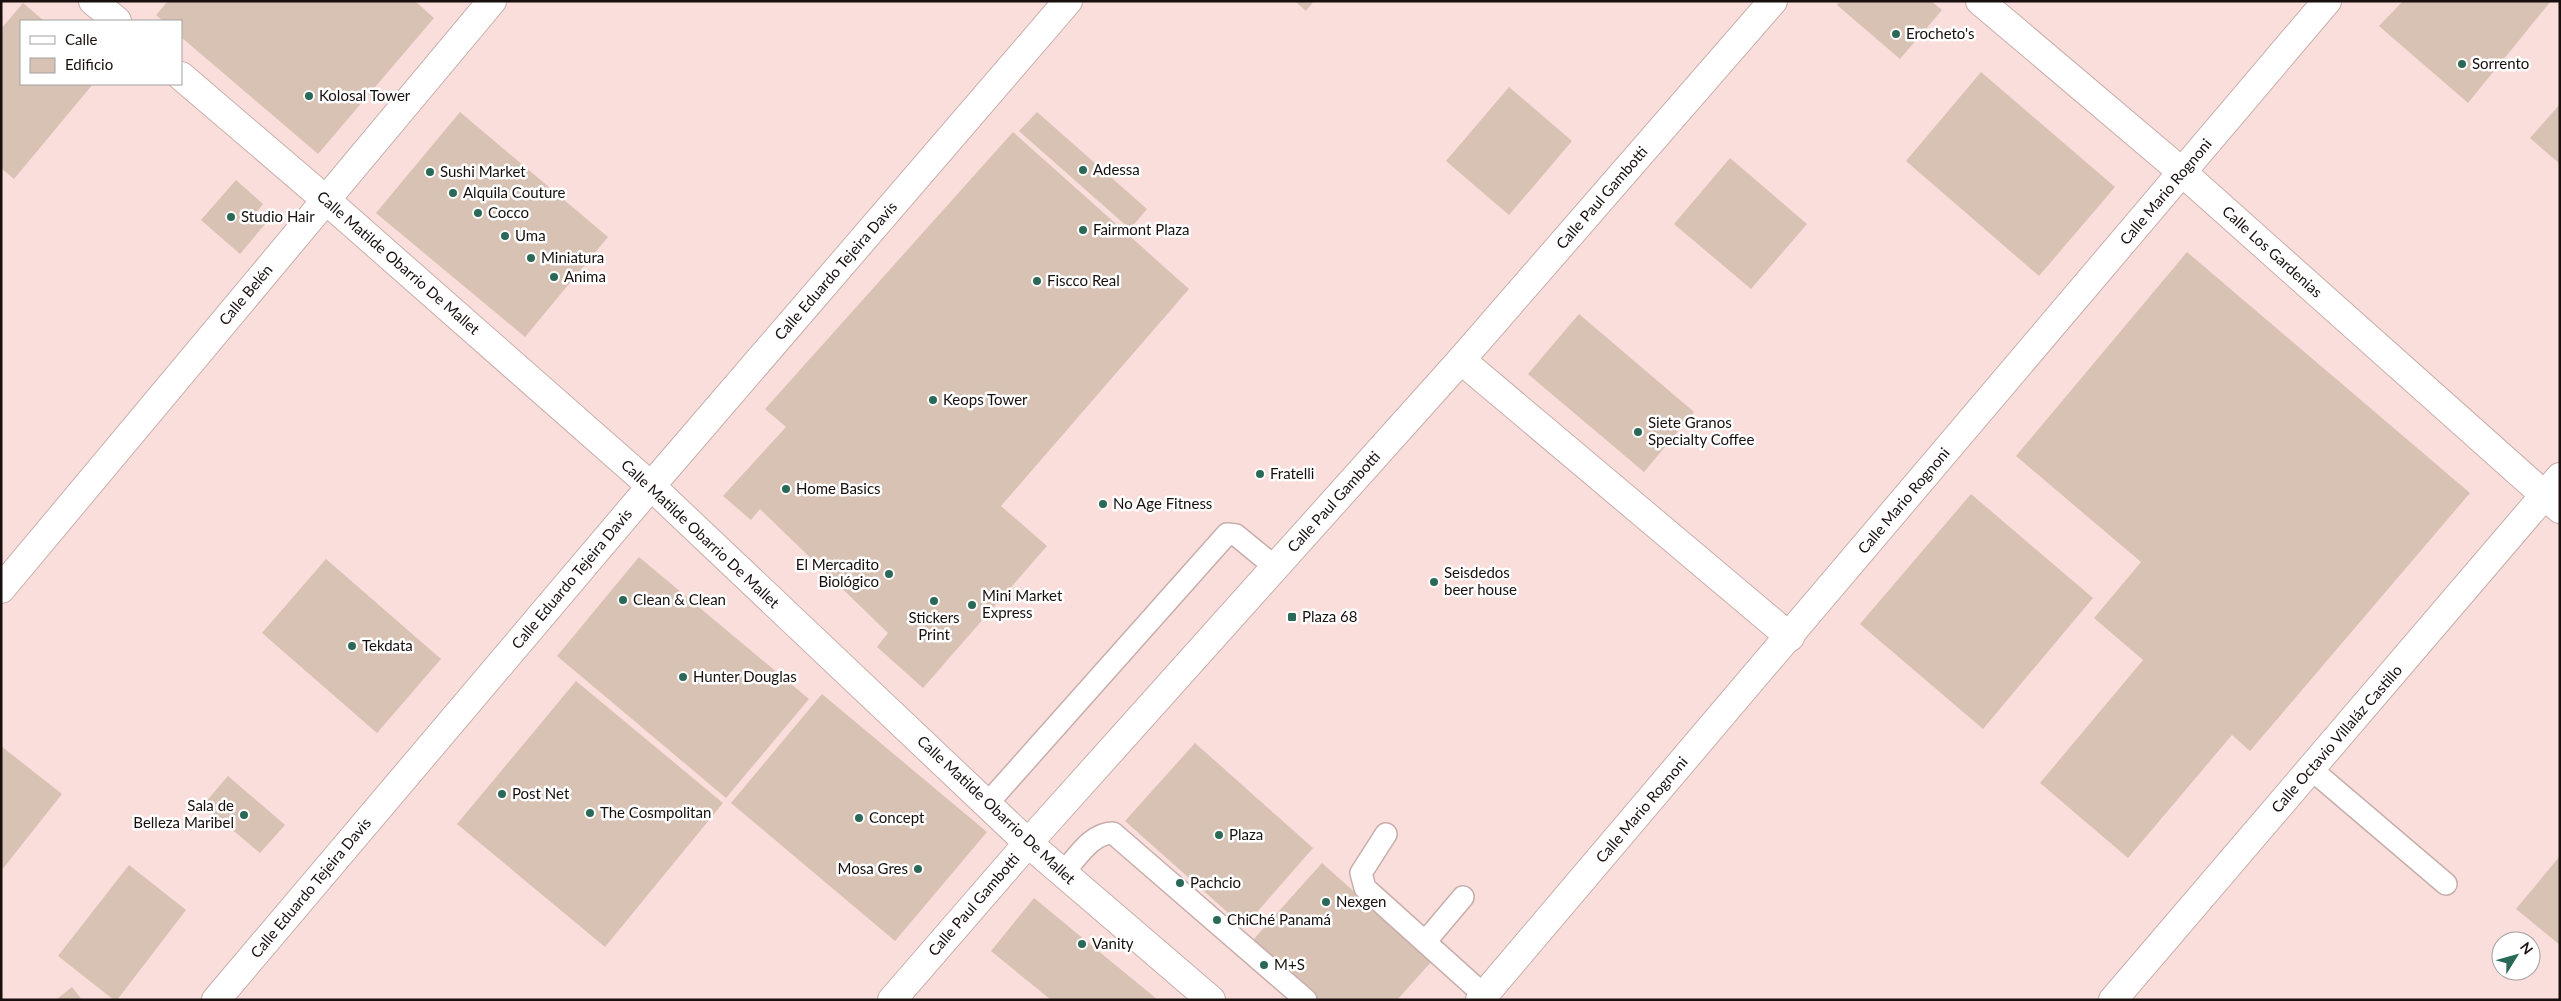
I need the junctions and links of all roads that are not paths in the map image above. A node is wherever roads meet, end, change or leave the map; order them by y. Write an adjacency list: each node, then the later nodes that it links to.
1 (93, 1): 7 (street)
2 (492, 1): 10 (street, Calle Belén)
3 (1068, 1): 12 (street, Calle Eduardo Tejeira Davis)
4 (1773, 1): 11 (street, Calle Paul Gambotti)
5 (1980, 1): 9 (street, Calle Los Gardenias)
6 (2328, 1): 9 (street, Calle Mario Rognoni)
7 (116, 20)
8 (182, 77): 10 (street, Calle Matilde Obarrio De Mallet)
9 (2182, 172): 13 (street, Calle Los Gardenias); 16 (street, Calle Mario Rognoni)
10 (326, 200): 12 (street, Calle Matilde Obarrio De Mallet); 15 (street, Calle Belén)
11 (1462, 360): 14 (street, Calle Paul Gambotti); 16 (street)
12 (651, 486): 18 (street, Calle Matilde Obarrio De Mallet); 26 (street, Calle Eduardo Tejeira Davis)
13 (2555, 493): 17 (street, Calle Octavio Villaláz Castillo)
14 (1275, 567): 18 (lane); 20 (street, Calle Paul Gambotti)
15 (1, 589)
16 (1790, 637): 25 (street, Calle Mario Rognoni)
17 (2311, 769): 22 (lane); 30 (street, Calle Octavio Villaláz Castillo)
18 (987, 804): 20 (street, Calle Matilde Obarrio De Mallet)
19 (1386, 834): 24 (lane)
20 (1028, 843): 21 (street, Calle Matilde Obarrio De Mallet); 27 (street, Calle Paul Gambotti)
21 (1063, 873): 28 (street, Calle Matilde Obarrio De Mallet); 29 (lane)
22 (2446, 884)
23 (1463, 897): 24 (lane)
24 (1425, 942): 25 (lane)
25 (1482, 998)
26 (216, 1000)
27 (892, 1000)
28 (1211, 1000)
29 (1306, 1000)
30 (2113, 1000)

